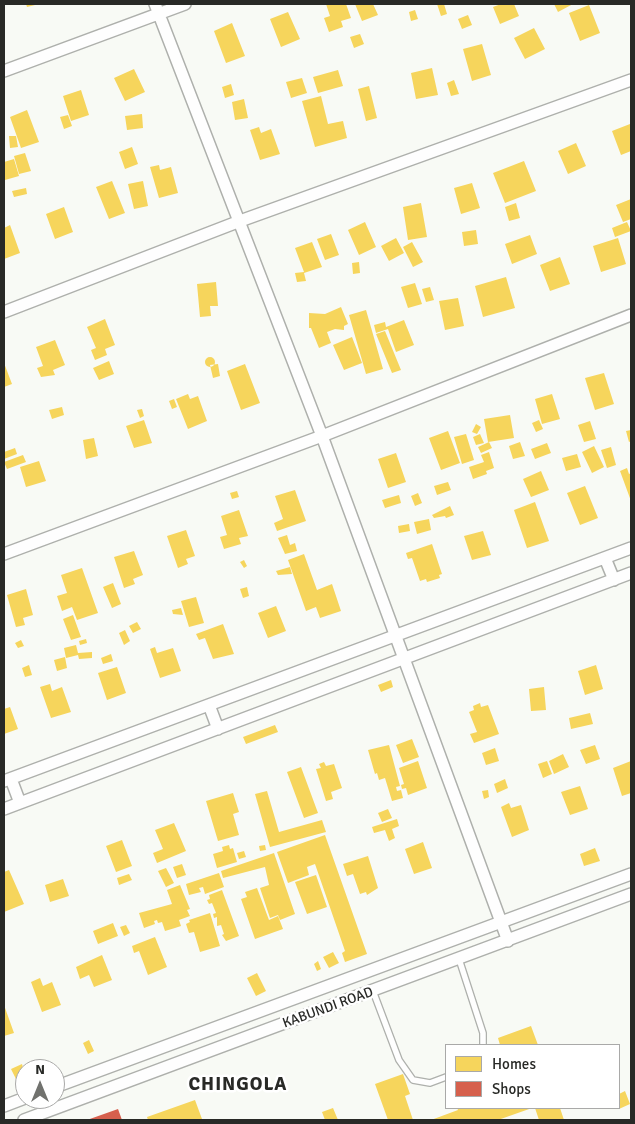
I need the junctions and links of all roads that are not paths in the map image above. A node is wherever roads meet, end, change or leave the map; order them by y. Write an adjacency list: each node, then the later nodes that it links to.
1 (185, 4): 2 (street)
2 (157, 9): 3 (street); 5 (street)
3 (4, 70)
4 (631, 80): 5 (street)
5 (240, 221): 6 (street); 8 (street)
6 (4, 312)
7 (631, 314): 8 (street)
8 (322, 436): 10 (street); 14 (street)
9 (631, 548): 11 (street)
10 (4, 554)
11 (605, 558): 13 (street); 14 (street)
12 (631, 573): 13 (street)
13 (614, 580): 15 (street)
14 (396, 635): 15 (street); 16 (street)
15 (404, 659): 17 (street); 23 (street)
16 (209, 705): 17 (street); 18 (street)
17 (218, 729): 19 (street)
18 (7, 780): 19 (street)
19 (20, 803): 20 (street)
20 (4, 809)
21 (631, 874): 23 (street, KABUNDI ROAD)
22 (631, 894): 24 (street, KABUNDI ROAD)
23 (501, 923): 24 (street); 26 (street, KABUNDI ROAD)
24 (508, 941): 25 (street, KABUNDI ROAD)
25 (459, 959): 27 (street, KABUNDI ROAD); 29 (lane)
26 (316, 991): 28 (street); 31 (street, KABUNDI ROAD)
27 (373, 991): 28 (street, KABUNDI ROAD); 30 (lane)
28 (323, 1010): 32 (street, KABUNDI ROAD)
29 (483, 1044)
30 (445, 1077)
31 (65, 1083)
32 (24, 1120)

